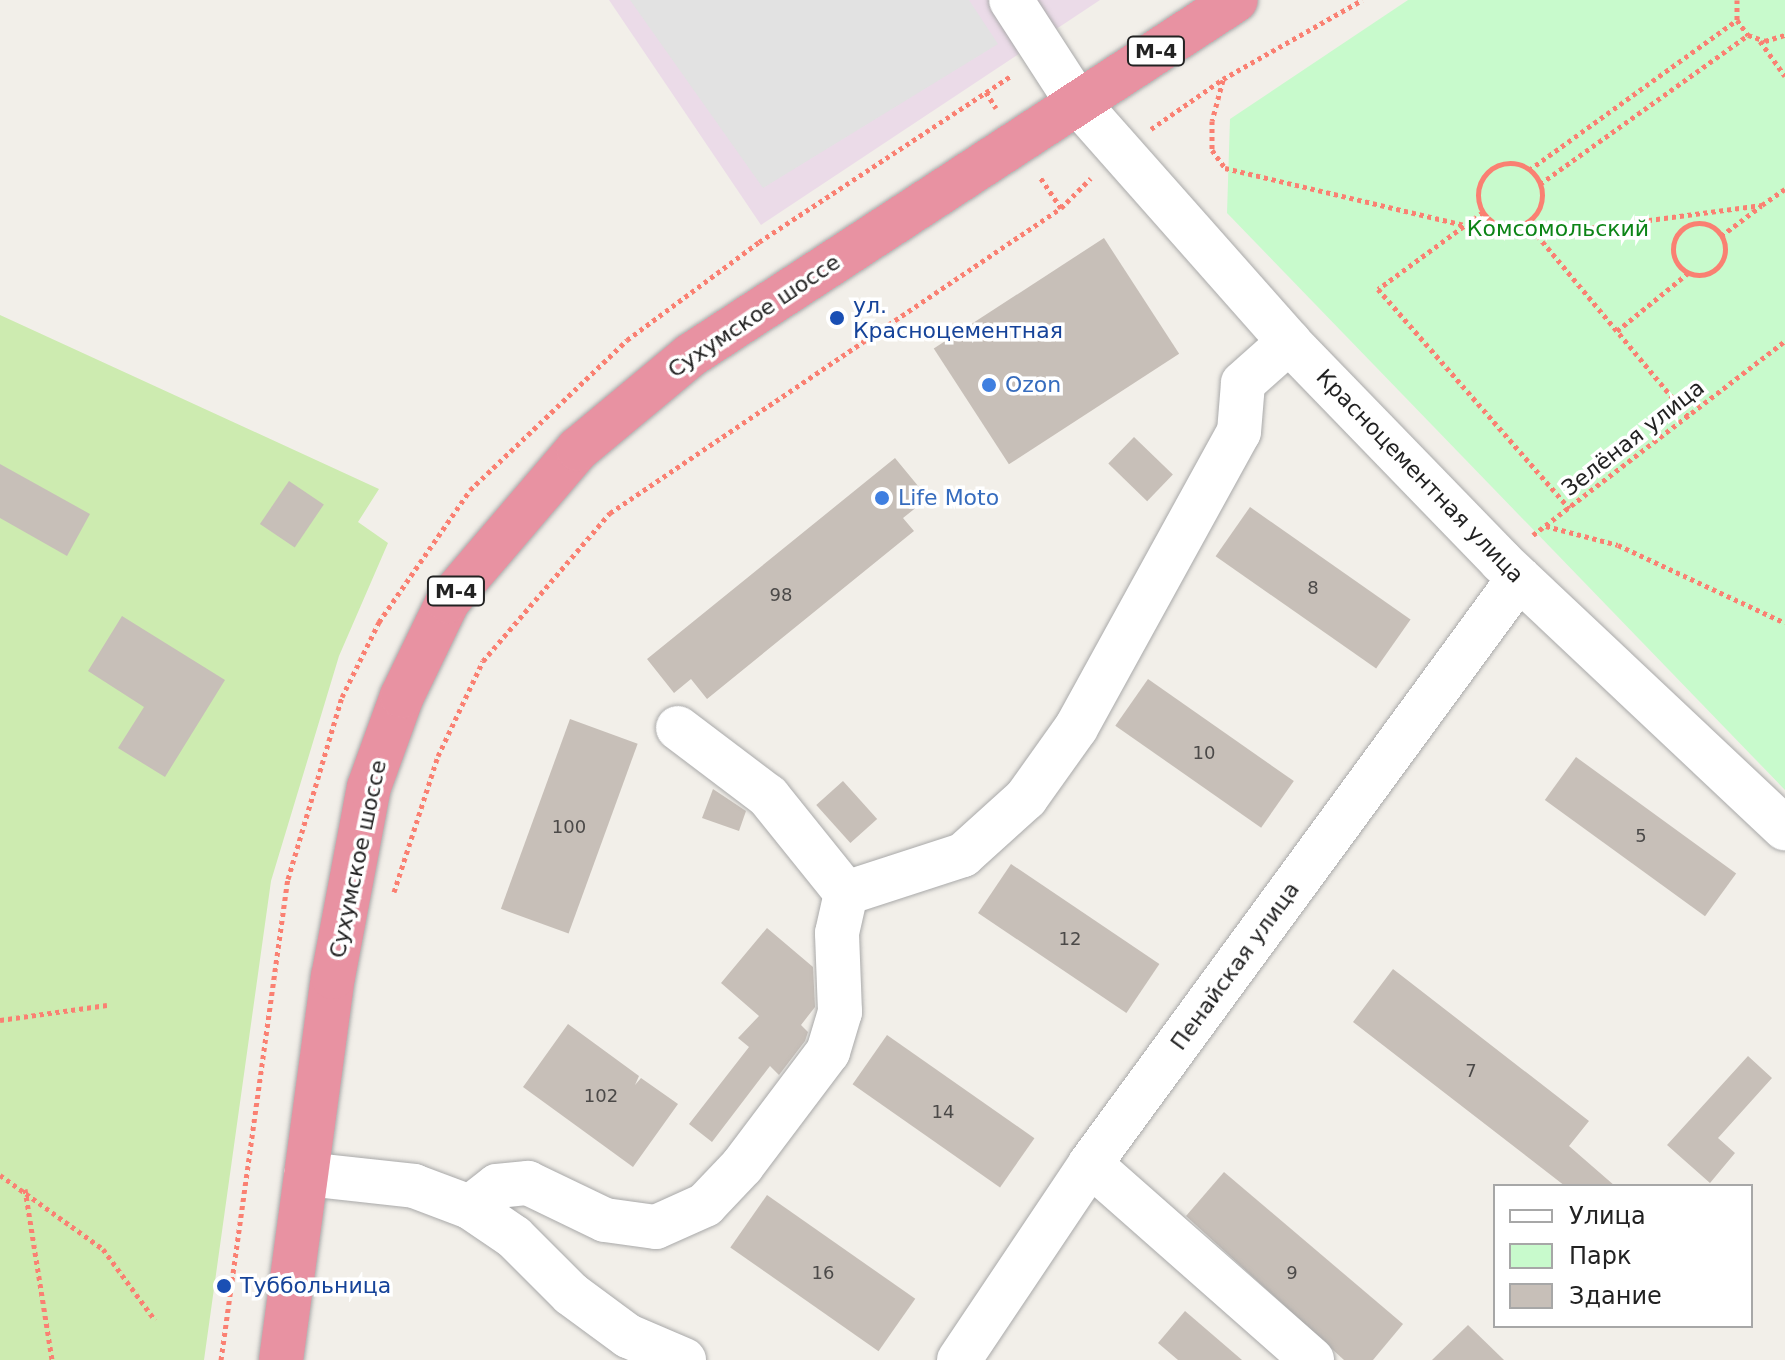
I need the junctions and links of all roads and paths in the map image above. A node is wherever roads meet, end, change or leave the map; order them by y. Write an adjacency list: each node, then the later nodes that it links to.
1 (1011, 0): 10 (street, Красноцементная улица)
2 (1217, 0): 14 (highway, Сухумское шоссе / М-4)
3 (1236, 0): 14 (highway, Сухумское шоссе / М-4)
4 (1362, 0): 12 (path)
5 (1737, 0): 6 (path)
6 (1737, 20): 7 (path); 17 (path)
7 (1748, 35): 9 (path); 18 (path)
8 (1785, 35): 9 (path)
9 (1759, 40): 11 (path)
10 (1046, 55): 13 (path); 14 (street, Красноцементная улица)
11 (1785, 76)
12 (1223, 79): 16 (path); 24 (path)
13 (986, 92): 15 (path); 49 (path)
14 (1077, 102): 15 (highway, Сухумское шоссе / М-4); 16 (street, Красноцементная улица)
15 (1017, 142): 21 (path); 43 (highway, Сухумское шоссе / М-4)
16 (1119, 151): 21 (path); 30 (street, Красноцементная улица)
17 (1529, 170): 18 (path); 22 (path)
18 (1540, 184): 23 (path)
19 (1785, 189): 20 (path)
20 (1762, 205): 25 (path); 26 (path)
21 (1061, 208): 39 (path)
22 (1483, 212): 23 (path); 24 (path)
23 (1527, 223): 25 (path)
24 (1465, 225): 32 (path)
25 (1537, 235): 28 (path)
26 (1721, 236): 27 (path); 27 (path)
27 (1688, 273): 28 (path)
28 (1617, 331): 31 (path)
29 (1785, 341): 31 (path, Зелёная улица)
30 (1289, 342): 34 (street, Красноцементная улица); 38 (street)
31 (1688, 416): 32 (path, Зелёная улица)
32 (1569, 508): 33 (path, Зелёная улица)
33 (1545, 526): 34 (path, Зелёная улица); 35 (path)
34 (1510, 570): 37 (street, Красноцементная улица); 42 (street, Пенайская улица)
35 (1785, 623)
36 (678, 728): 38 (street)
37 (1785, 829)
38 (846, 893): 46 (street)
39 (390, 905)
40 (107, 1005): 41 (path)
41 (0, 1020)
42 (1090, 1164): 52 (street, Пенайская улица); 53 (street)
43 (306, 1174): 46 (street); 50 (highway, Сухумское шоссе / М-4)
44 (0, 1175): 45 (path)
45 (25, 1188): 47 (path); 48 (path)
46 (470, 1207): 51 (street)
47 (155, 1320)
48 (52, 1360)
49 (221, 1360)
50 (281, 1360)
51 (684, 1360)
52 (959, 1360)
53 (1312, 1360)

